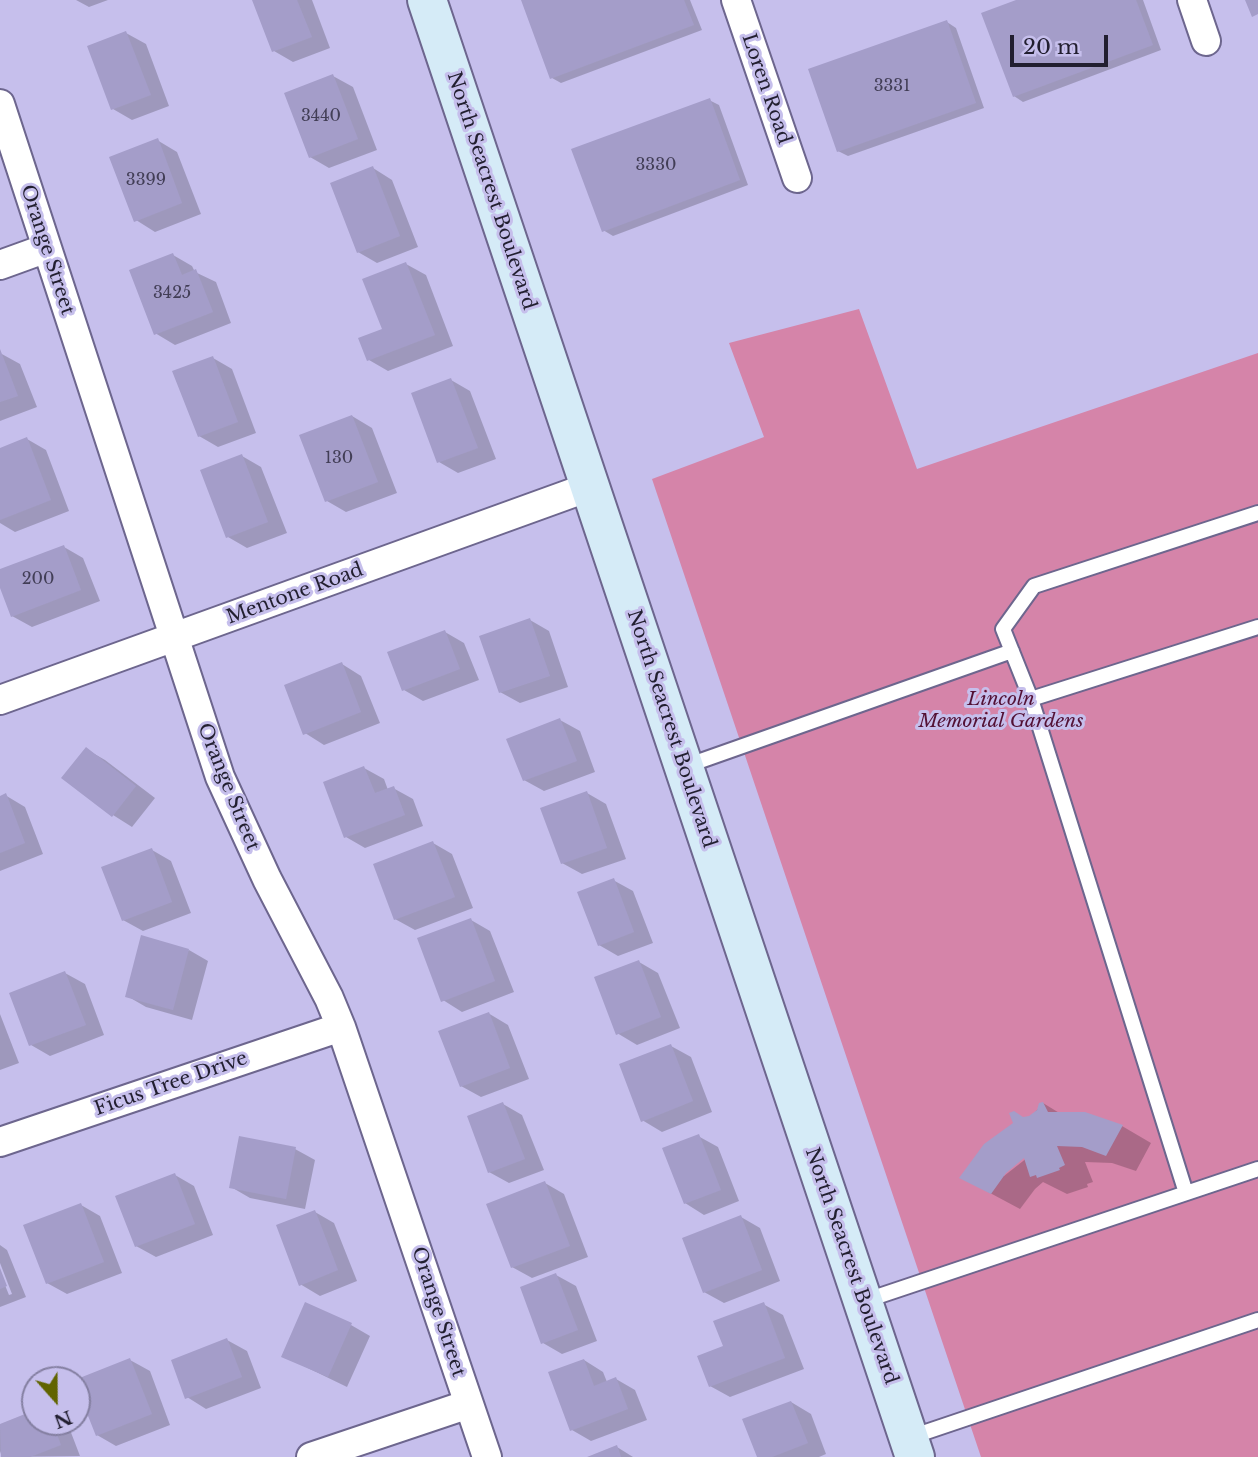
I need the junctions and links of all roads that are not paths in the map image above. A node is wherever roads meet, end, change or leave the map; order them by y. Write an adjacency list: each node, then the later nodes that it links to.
1 (427, 0): 9 (street, North Seacrest Boulevard)
2 (736, 0): 6 (street, Loren Road)
3 (1192, 0): 4 (street)
4 (1206, 41)
5 (0, 104): 7 (street, Orange Street)
6 (796, 178)
7 (47, 248): 8 (street); 12 (street, Orange Street)
8 (0, 265)
9 (589, 487): 12 (street, Mentone Road); 16 (street, North Seacrest Boulevard)
10 (1258, 513): 13 (lane)
11 (1258, 627): 14 (lane)
12 (174, 638): 15 (street, Mentone Road); 17 (street, Orange Street)
13 (1012, 651): 14 (lane); 16 (lane)
14 (1031, 699): 20 (lane)
15 (0, 700)
16 (683, 767): 21 (street, North Seacrest Boulevard)
17 (341, 1027): 18 (street, Ficus Tree Drive); 23 (street, Orange Street)
18 (0, 1142)
19 (1258, 1169): 20 (lane)
20 (1186, 1193): 21 (lane)
21 (863, 1301): 24 (street, North Seacrest Boulevard)
22 (1258, 1320): 24 (lane)
23 (469, 1404): 25 (street); 26 (street, Orange Street)
24 (912, 1448)
25 (311, 1457)
26 (487, 1457)

